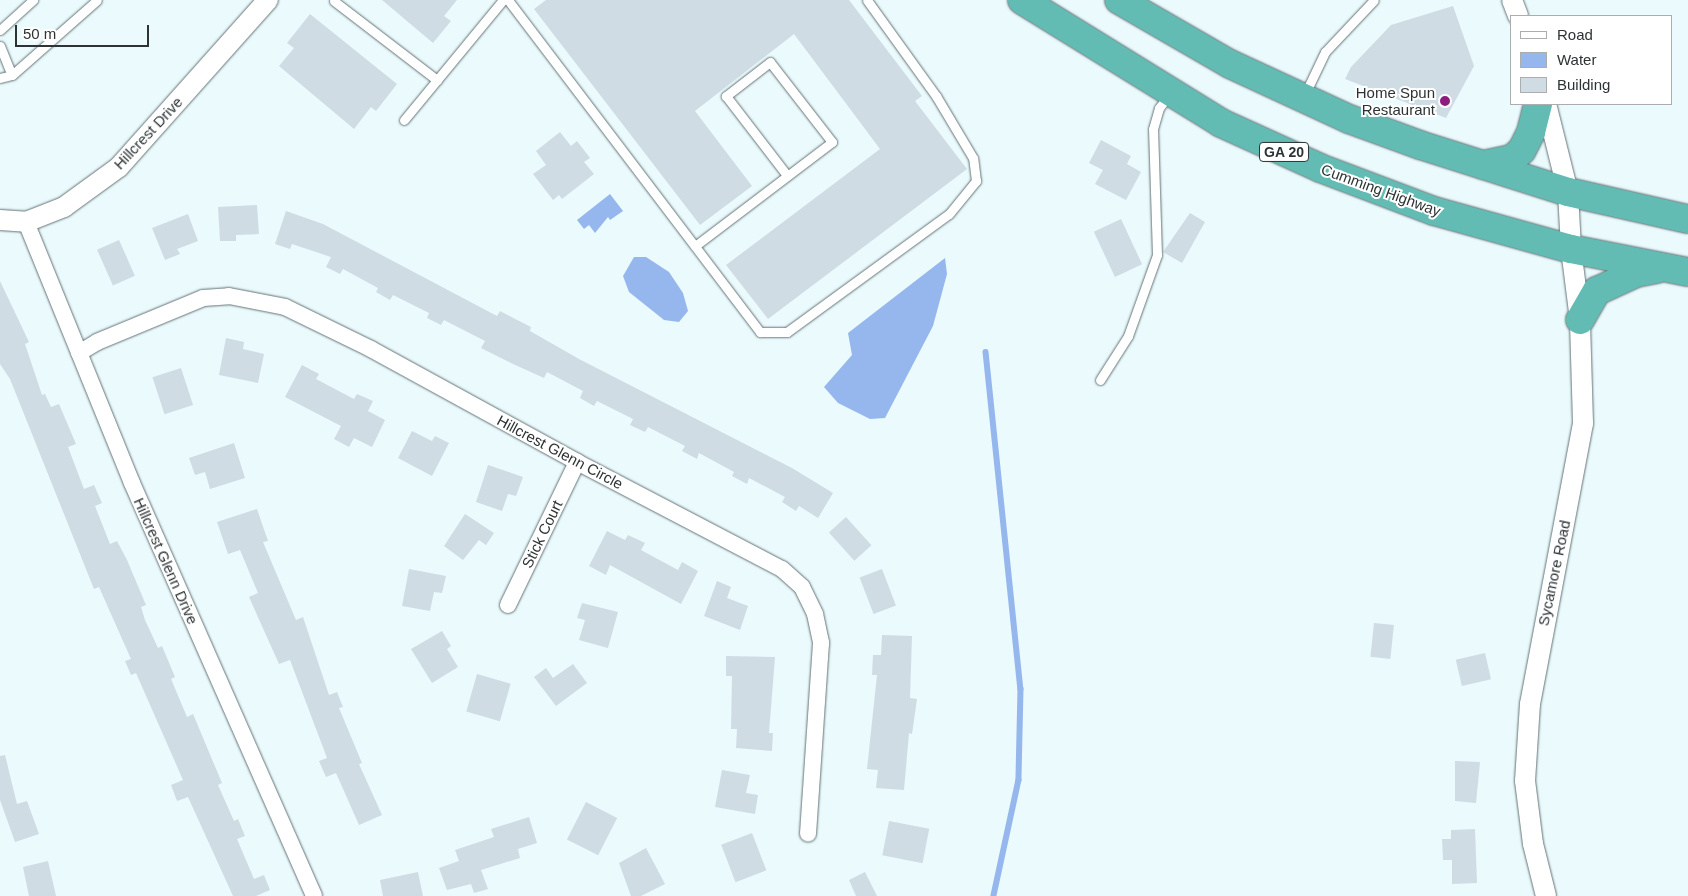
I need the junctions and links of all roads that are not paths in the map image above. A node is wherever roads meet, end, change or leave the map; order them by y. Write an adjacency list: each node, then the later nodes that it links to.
1 (33, 0): 13 (lane)
2 (97, 0): 15 (lane)
3 (268, 0): 28 (street, Hillcrest Drive)
4 (503, 0): 17 (lane)
5 (508, 0): 29 (lane)
6 (867, 0): 29 (lane)
7 (1022, 0): 18 (highway, Cumming Highway / GA 20)
8 (1119, 0): 19 (highway)
9 (1374, 0): 19 (lane)
10 (1512, 0): 12 (street)
11 (334, 1): 17 (lane)
12 (1518, 15)
13 (0, 30)
14 (0, 46): 15 (lane)
15 (12, 75): 16 (lane)
16 (0, 78)
17 (437, 80): 22 (lane)
18 (1172, 92): 30 (highway, Cumming Highway / GA 20); 34 (lane)
19 (1304, 98): 23 (highway)
20 (1538, 105): 23 (highway)
21 (1546, 105): 25 (street, Sycamore Road)
22 (404, 120)
23 (1484, 165): 25 (highway)
24 (786, 174): 24 (lane); 29 (lane)
25 (1568, 192): 26 (highway); 30 (street, Sycamore Road)
26 (1688, 219)
27 (0, 220): 28 (street, Hillcrest Drive)
28 (26, 222): 33 (street, Hillcrest Glenn Drive)
29 (695, 246)
30 (1571, 249): 31 (highway, Cumming Highway / GA 20); 32 (street, Sycamore Road)
31 (1676, 270): 32 (highway)
32 (1580, 320): 39 (street, Sycamore Road)
33 (79, 353): 35 (street, Hillcrest Glenn Circle); 38 (street, Hillcrest Glenn Drive)
34 (1100, 380)
35 (577, 462): 36 (street, Stick Court); 37 (street, Hillcrest Glenn Circle)
36 (508, 605)
37 (808, 834)
38 (314, 896)
39 (1546, 896)

